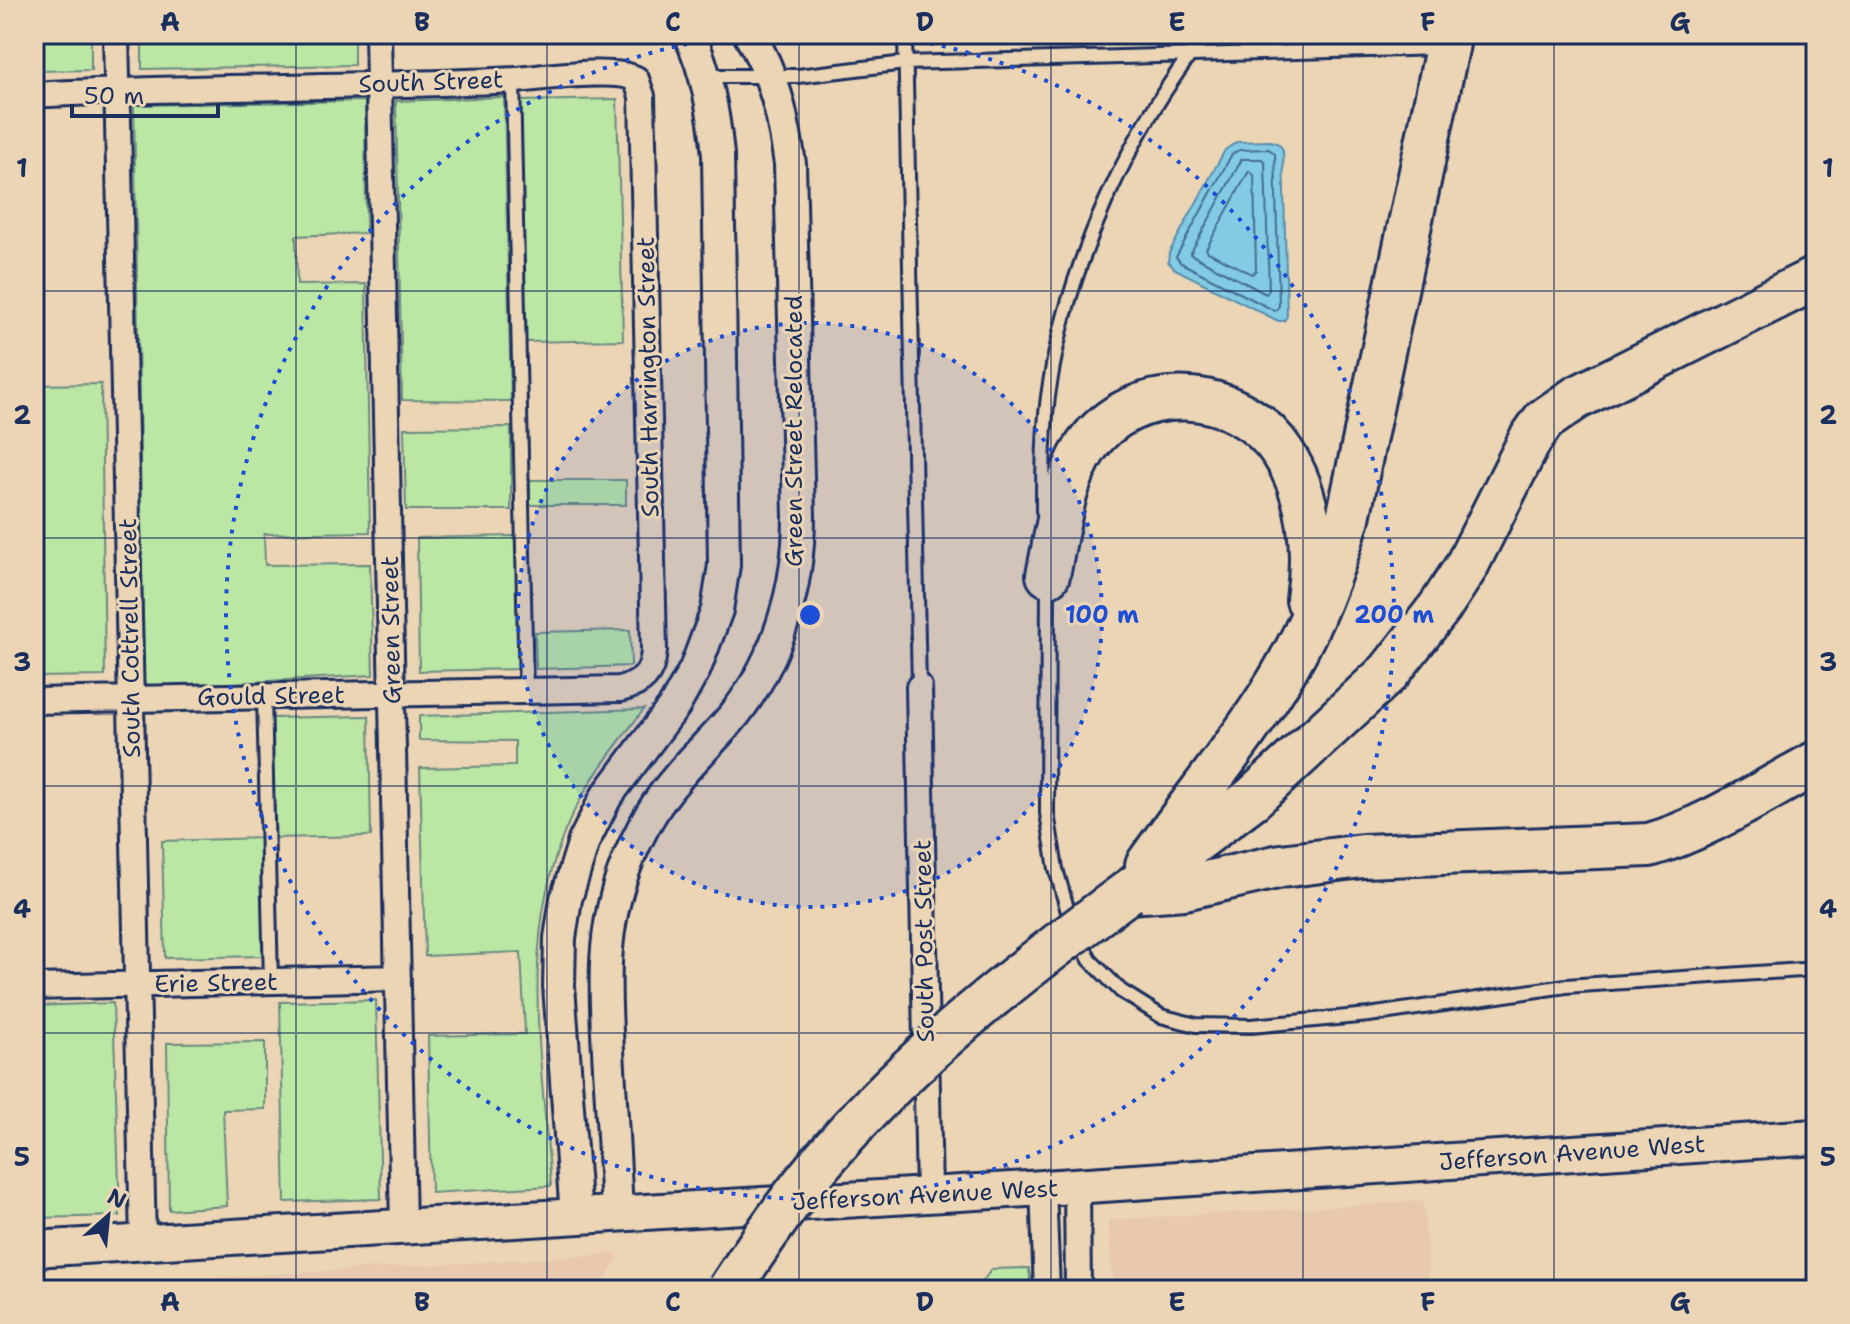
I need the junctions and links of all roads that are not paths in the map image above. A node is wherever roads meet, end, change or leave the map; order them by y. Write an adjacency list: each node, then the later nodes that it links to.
1 (116, 34): 15 (street, South Cottrell Street)
2 (378, 34): 14 (street, Green Street)
3 (689, 34): 10 (street)
4 (749, 34): 11 (street, Green Street Relocated)
5 (905, 34): 9 (lane)
6 (1206, 34): 8 (lane)
7 (1448, 41): 8 (lane); 19 (highway)
8 (1189, 55): 9 (lane); 18 (lane)
9 (905, 63): 11 (lane); 21 (lane)
10 (705, 76): 11 (lane); 38 (street)
11 (772, 76): 37 (street, Green Street Relocated)
12 (636, 79): 13 (street, South Street); 20 (street, South Harrington Street)
13 (513, 80): 14 (street, South Street); 22 (lane)
14 (379, 85): 15 (street, South Street); 23 (street, Green Street)
15 (117, 90): 16 (street, South Street); 25 (street, South Cottrell Street)
16 (34, 95)
17 (1816, 278): 28 (highway)
18 (1048, 575): 19 (highway); 29 (lane)
19 (1297, 648): 28 (highway)
20 (649, 675): 22 (street, Gould Street)
21 (919, 687): 36 (street, South Post Street)
22 (526, 691): 23 (street, Gould Street)
23 (392, 694): 24 (street, Gould Street); 30 (street, Green Street)
24 (264, 696): 25 (street, Gould Street); 31 (lane)
25 (132, 699): 26 (street, Gould Street); 32 (street, South Cottrell Street)
26 (34, 701)
27 (1816, 763): 28 (highway)
28 (1128, 892): 42 (highway, bridge)
29 (1816, 969)
30 (398, 978): 31 (street, Erie Street); 39 (street, Green Street)
31 (271, 981): 32 (street, Erie Street)
32 (137, 985): 33 (street, Erie Street); 40 (street, South Cottrell Street)
33 (34, 987)
34 (1816, 1137): 35 (main road, Jefferson Avenue West)
35 (1060, 1187): 36 (main road, Jefferson Avenue West); 43 (street); 44 (street)
36 (929, 1195): 37 (main road, Jefferson Avenue West)
37 (617, 1214): 38 (main road, Jefferson Avenue West)
38 (576, 1216): 39 (main road, Jefferson Avenue West)
39 (403, 1226): 40 (main road, Jefferson Avenue West)
40 (143, 1243): 41 (main road, Jefferson Avenue West)
41 (34, 1249)
42 (729, 1290)
43 (1047, 1290)
44 (1078, 1290)

